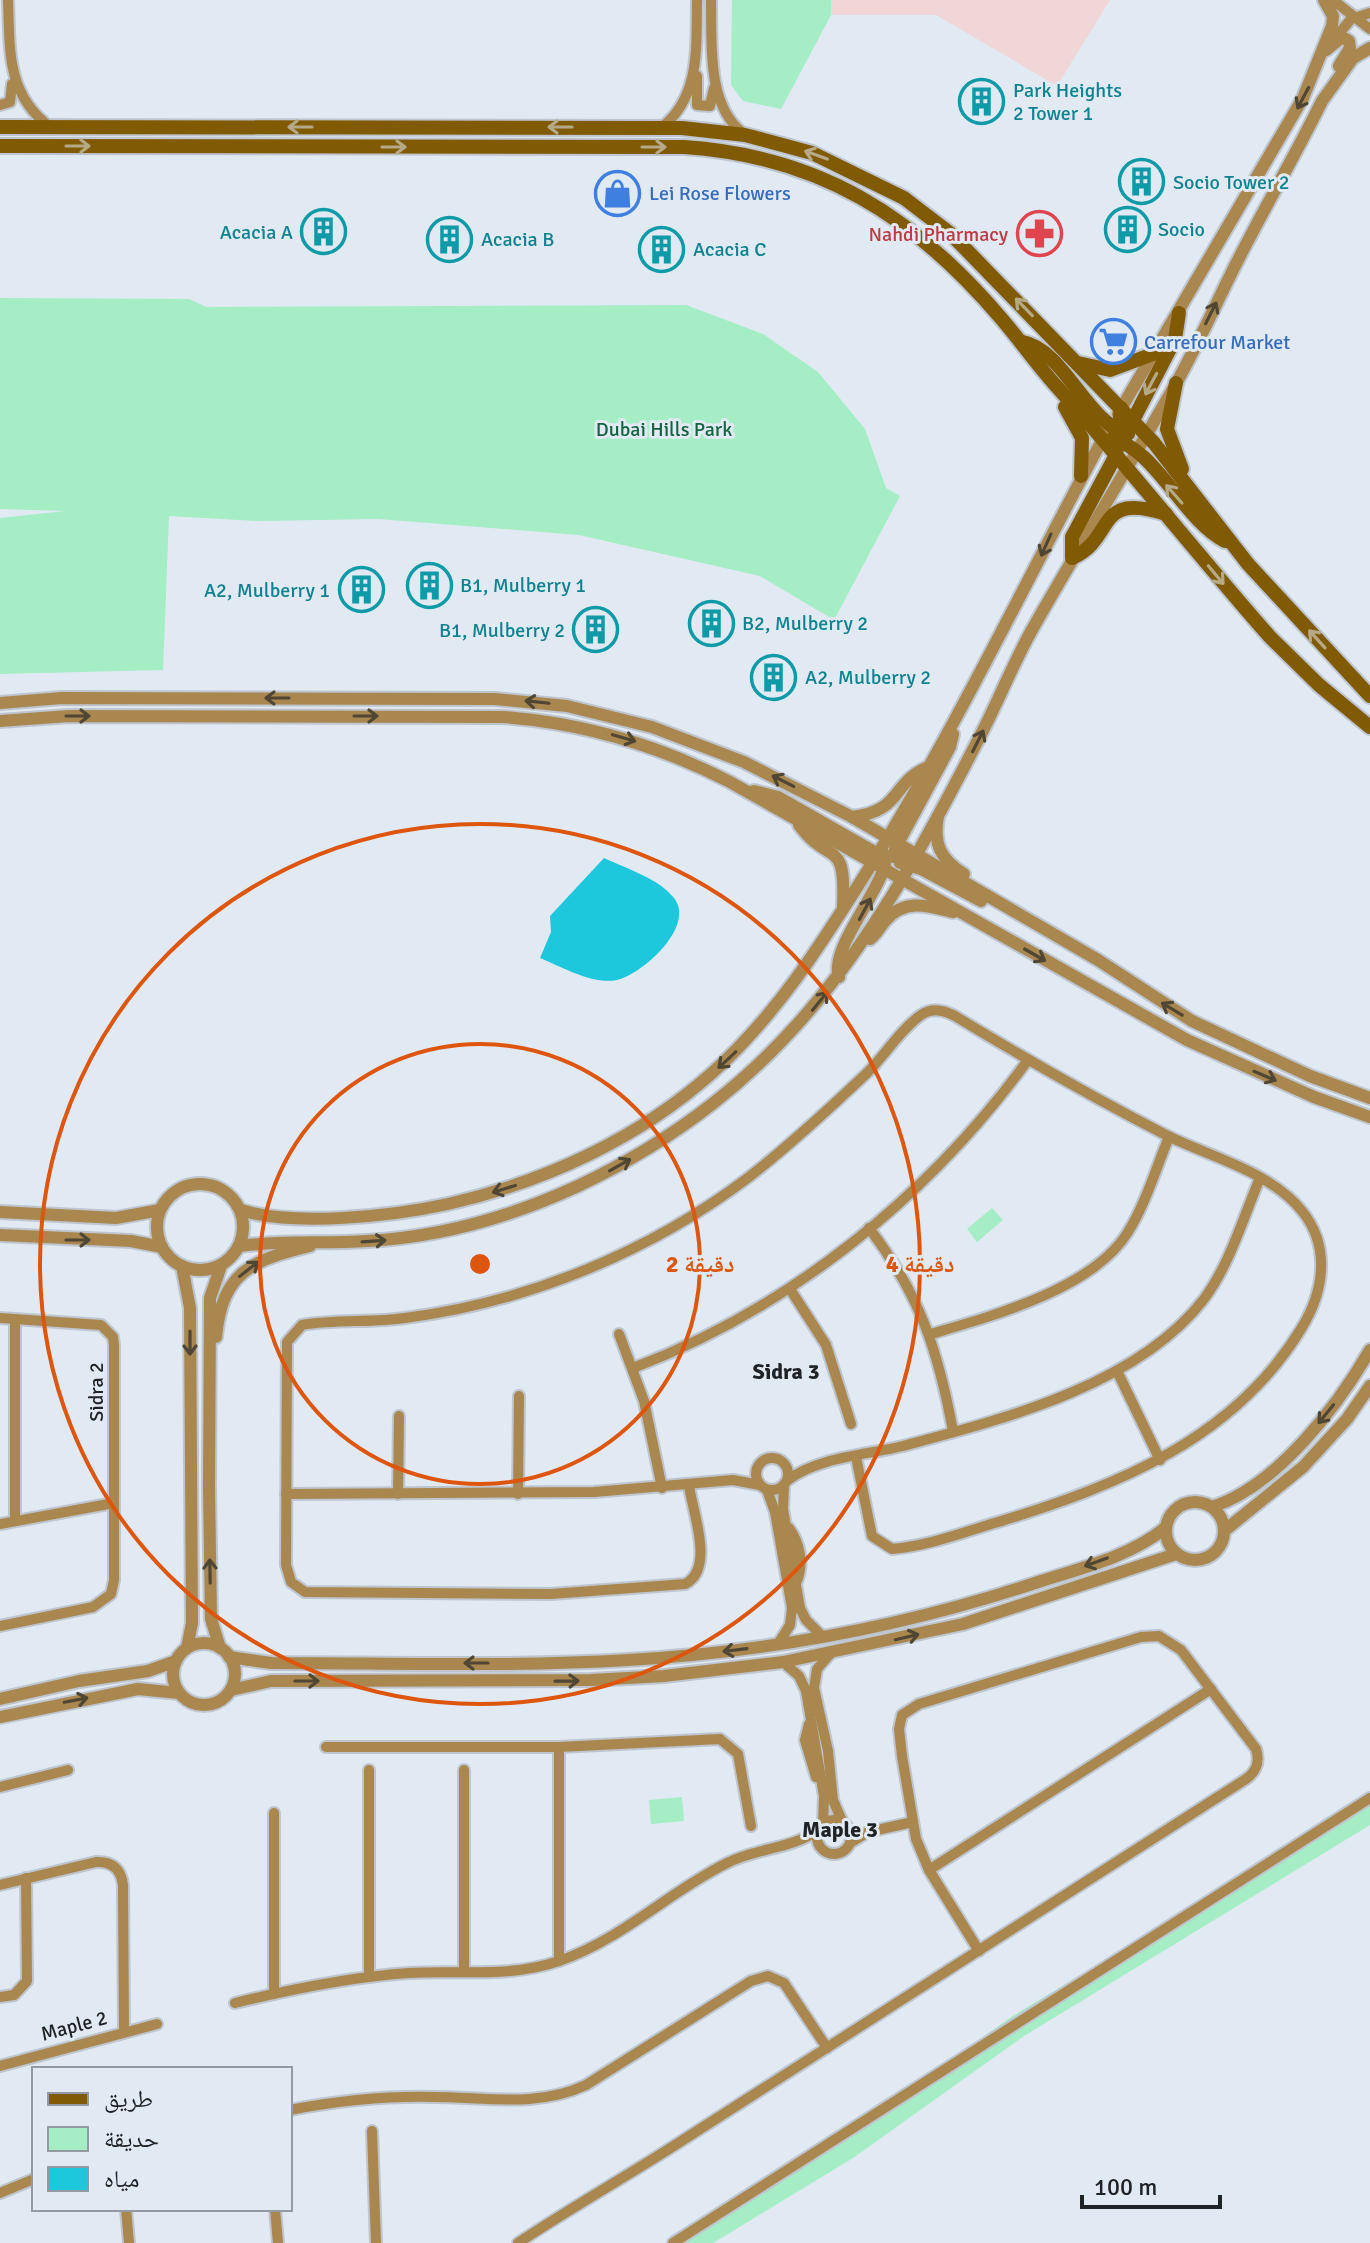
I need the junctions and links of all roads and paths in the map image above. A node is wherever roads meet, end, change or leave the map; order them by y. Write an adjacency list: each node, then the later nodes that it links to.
1 (8, 0): 13 (street)
2 (697, 0): 11 (street)
3 (711, 0): 12 (street)
4 (1324, 0): 10 (street)
5 (1333, 0): 7 (street)
6 (1370, 13): 7 (street)
7 (1355, 17): 8 (street); 10 (street)
8 (1370, 29)
9 (1370, 48): 14 (street)
10 (1324, 53): 14 (street); 21 (street, one-way to 21)
11 (695, 70): 12 (street); 18 (street)
12 (715, 70): 19 (street)
13 (12, 78): 15 (street); 17 (street)
14 (1322, 101): 25 (street, one-way to 14)
15 (0, 105)
16 (0, 127): 17 (main road)
17 (50, 127): 18 (main road, one-way to 17)
18 (662, 127): 19 (main road)
19 (745, 135): 24 (main road, one-way to 19)
20 (0, 146): 22 (main road, one-way to 22)
21 (1179, 313): 23 (street); 29 (main road, one-way to 29)
22 (1022, 342): 26 (main road); 29 (main road)
23 (1153, 354): 24 (main road); 27 (street)
24 (1078, 363): 27 (main road)
25 (1176, 383): 28 (street); 31 (main road)
26 (1055, 385): 29 (main road); 30 (main road)
27 (1121, 408): 29 (main road)
28 (1145, 434): 29 (main road); 31 (main road)
29 (1122, 441): 30 (street); 32 (main road); 33 (main road, one-way to 29); 34 (main road)
30 (1081, 476): 40 (street, one-way to 40)
31 (1192, 491): 33 (main road)
32 (1167, 515): 34 (main road); 41 (main road, one-way to 41)
33 (1233, 545): 35 (main road, one-way to 33)
34 (1072, 558): 44 (street, one-way to 34)
35 (1370, 696)
36 (144, 698): 37 (street); 38 (street); 45 (street, one-way to 36)
37 (0, 703)
38 (144, 716): 39 (street, one-way to 38); 43 (street, one-way to 43)
39 (0, 721)
40 (952, 727): 42 (street); 47 (street)
41 (1370, 727)
42 (929, 767): 45 (street); 47 (street)
43 (746, 791): 46 (street); 49 (street)
44 (940, 808): 48 (street); 51 (street)
45 (852, 817): 47 (street)
46 (796, 819): 49 (street); 52 (street)
47 (892, 841): 48 (street); 49 (street)
48 (911, 859): 49 (street); 50 (street); 51 (street)
49 (885, 860): 50 (street); 52 (street); 55 (street, one-way to 49)
50 (900, 879): 53 (street); 54 (street)
51 (996, 901): 57 (street, one-way to 51)
52 (843, 910): 62 (street, one-way to 62)
53 (967, 916): 54 (street); 58 (street, one-way to 58)
54 (861, 944): 55 (street)
55 (839, 977): 66 (street, one-way to 55)
56 (1028, 1060): 59 (street); 64 (street); 95 (street)
57 (1370, 1098)
58 (1370, 1117)
59 (1169, 1137): 60 (street); 75 (street)
60 (1260, 1178): 79 (street); 86 (street)
61 (160, 1210): 62 (street); 63 (street); 68 (street)
62 (241, 1210): 67 (street)
63 (0, 1212)
64 (869, 1228): 71 (street); 75 (street)
65 (0, 1235): 68 (street, one-way to 68)
66 (326, 1241): 67 (street); 77 (street, one-way to 66)
67 (240, 1246): 70 (street)
68 (162, 1247): 69 (street)
69 (182, 1266): 70 (street); 108 (street, one-way to 108)
70 (221, 1266): 77 (street)
71 (790, 1289): 78 (street); 83 (street)
72 (0, 1318): 73 (street, Sidra 2)
73 (15, 1320): 98 (street, Sidra 2); 100 (street)
74 (619, 1334): 78 (street)
75 (931, 1334): 84 (street)
76 (1370, 1350): 99 (street, one-way to 99)
77 (210, 1363): 109 (street, one-way to 77)
78 (633, 1368): 94 (street)
79 (1117, 1371): 84 (street); 86 (street)
80 (1370, 1386): 103 (street)
81 (519, 1396): 97 (street)
82 (399, 1416): 96 (street)
83 (851, 1424)
84 (953, 1431): 85 (street)
85 (856, 1457): 86 (street); 89 (street)
86 (1160, 1460)
87 (785, 1463): 88 (street); 89 (street); 91 (street)
88 (757, 1467): 90 (street); 93 (street)
89 (812, 1467): 91 (street)
90 (733, 1480): 92 (street); 93 (street)
91 (786, 1483): 93 (street); 106 (street)
92 (689, 1486): 94 (street); 95 (street)
93 (763, 1487): 107 (street)
94 (662, 1488): 97 (street)
95 (286, 1494): 96 (street)
96 (398, 1494): 97 (street)
97 (518, 1494)
98 (114, 1503): 100 (street); 105 (street, Sidra 2)
99 (1212, 1507): 102 (street); 103 (street)
100 (15, 1520): 101 (street)
101 (0, 1524)
102 (1165, 1528): 104 (street); 106 (street, one-way to 106)
103 (1224, 1531): 104 (street)
104 (1176, 1554): 110 (street, one-way to 104)
105 (0, 1626)
106 (823, 1637): 107 (street)
107 (778, 1644): 109 (street, one-way to 109)
108 (187, 1648): 109 (street); 111 (street)
109 (224, 1652): 114 (street)
110 (831, 1653): 112 (street); 127 (street)
111 (176, 1661): 115 (street); 116 (street)
112 (783, 1662): 114 (street, one-way to 112); 129 (street)
113 (1211, 1689): 126 (street); 134 (street); 137 (street)
114 (231, 1690): 115 (street)
115 (179, 1693): 117 (street, one-way to 115)
116 (0, 1699)
117 (0, 1717)
118 (326, 1747): 119 (street)
119 (559, 1747): 128 (street); 138 (street)
120 (68, 1770): 123 (street)
121 (369, 1770): 140 (street)
122 (464, 1770): 139 (street)
123 (0, 1787)
124 (1370, 1798): 158 (street)
125 (274, 1813): 141 (street)
126 (913, 1822): 130 (street); 134 (street)
127 (844, 1823): 129 (street); 130 (street); 132 (street)
128 (751, 1826)
129 (821, 1827): 131 (street); 133 (street)
130 (876, 1829): 132 (street)
131 (793, 1843): 133 (street); 138 (street)
132 (850, 1843): 133 (street)
133 (819, 1846)
134 (929, 1870): 137 (street)
135 (26, 1878): 136 (street); 142 (street); 145 (street)
136 (0, 1885)
137 (979, 1951): 146 (street)
138 (559, 1961): 139 (street)
139 (464, 1972): 140 (street)
140 (369, 1977): 141 (street)
141 (274, 1994): 143 (street)
142 (0, 1997)
143 (235, 2003)
144 (157, 2024): 145 (street, Maple 2)
145 (124, 2032): 147 (street, Maple 2)
146 (827, 2048): 148 (street); 157 (street)
147 (0, 2066)
148 (292, 2110)
149 (372, 2131): 156 (street)
150 (32, 2180): 151 (street)
151 (0, 2193)
152 (126, 2211): 154 (street)
153 (275, 2211): 155 (street)
154 (129, 2243)
155 (278, 2243)
156 (376, 2243)
157 (518, 2243)
158 (673, 2243)

